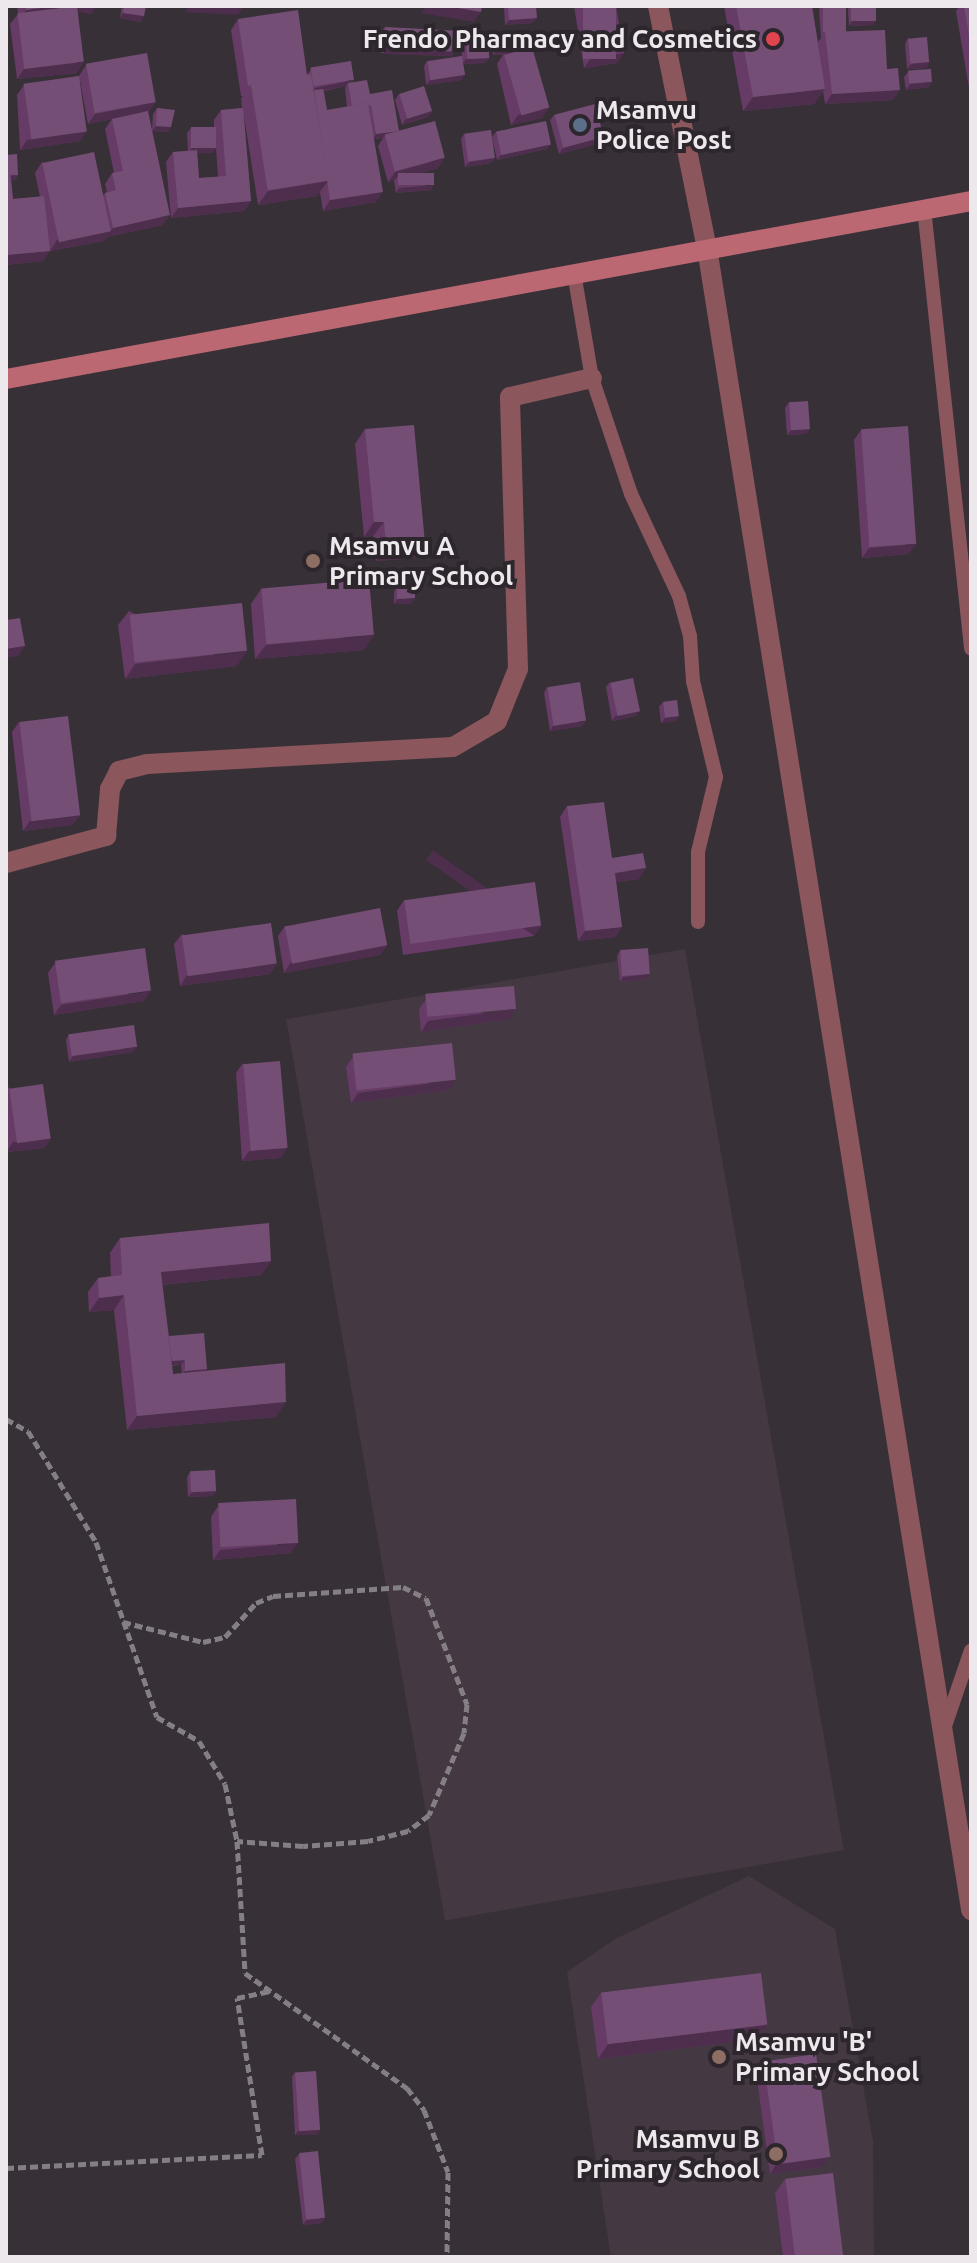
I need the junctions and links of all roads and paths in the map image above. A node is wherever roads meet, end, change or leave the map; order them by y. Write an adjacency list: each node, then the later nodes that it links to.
1 (658, 6): 4 (street)
2 (971, 201): 3 (main road)
3 (924, 208): 4 (main road); 8 (lane)
4 (707, 248): 5 (main road); 14 (street)
5 (574, 273): 6 (lane); 7 (main road)
6 (592, 378): 9 (street); 10 (lane)
7 (6, 379)
8 (971, 648)
9 (6, 863)
10 (698, 922)
11 (6, 1419): 12 (path)
12 (123, 1622): 15 (path); 15 (path)
13 (971, 1650): 14 (lane)
14 (942, 1733): 16 (street)
15 (237, 1841): 17 (path)
16 (971, 1910)
17 (271, 1991): 18 (path); 19 (path)
18 (6, 2168)
19 (447, 2257)

